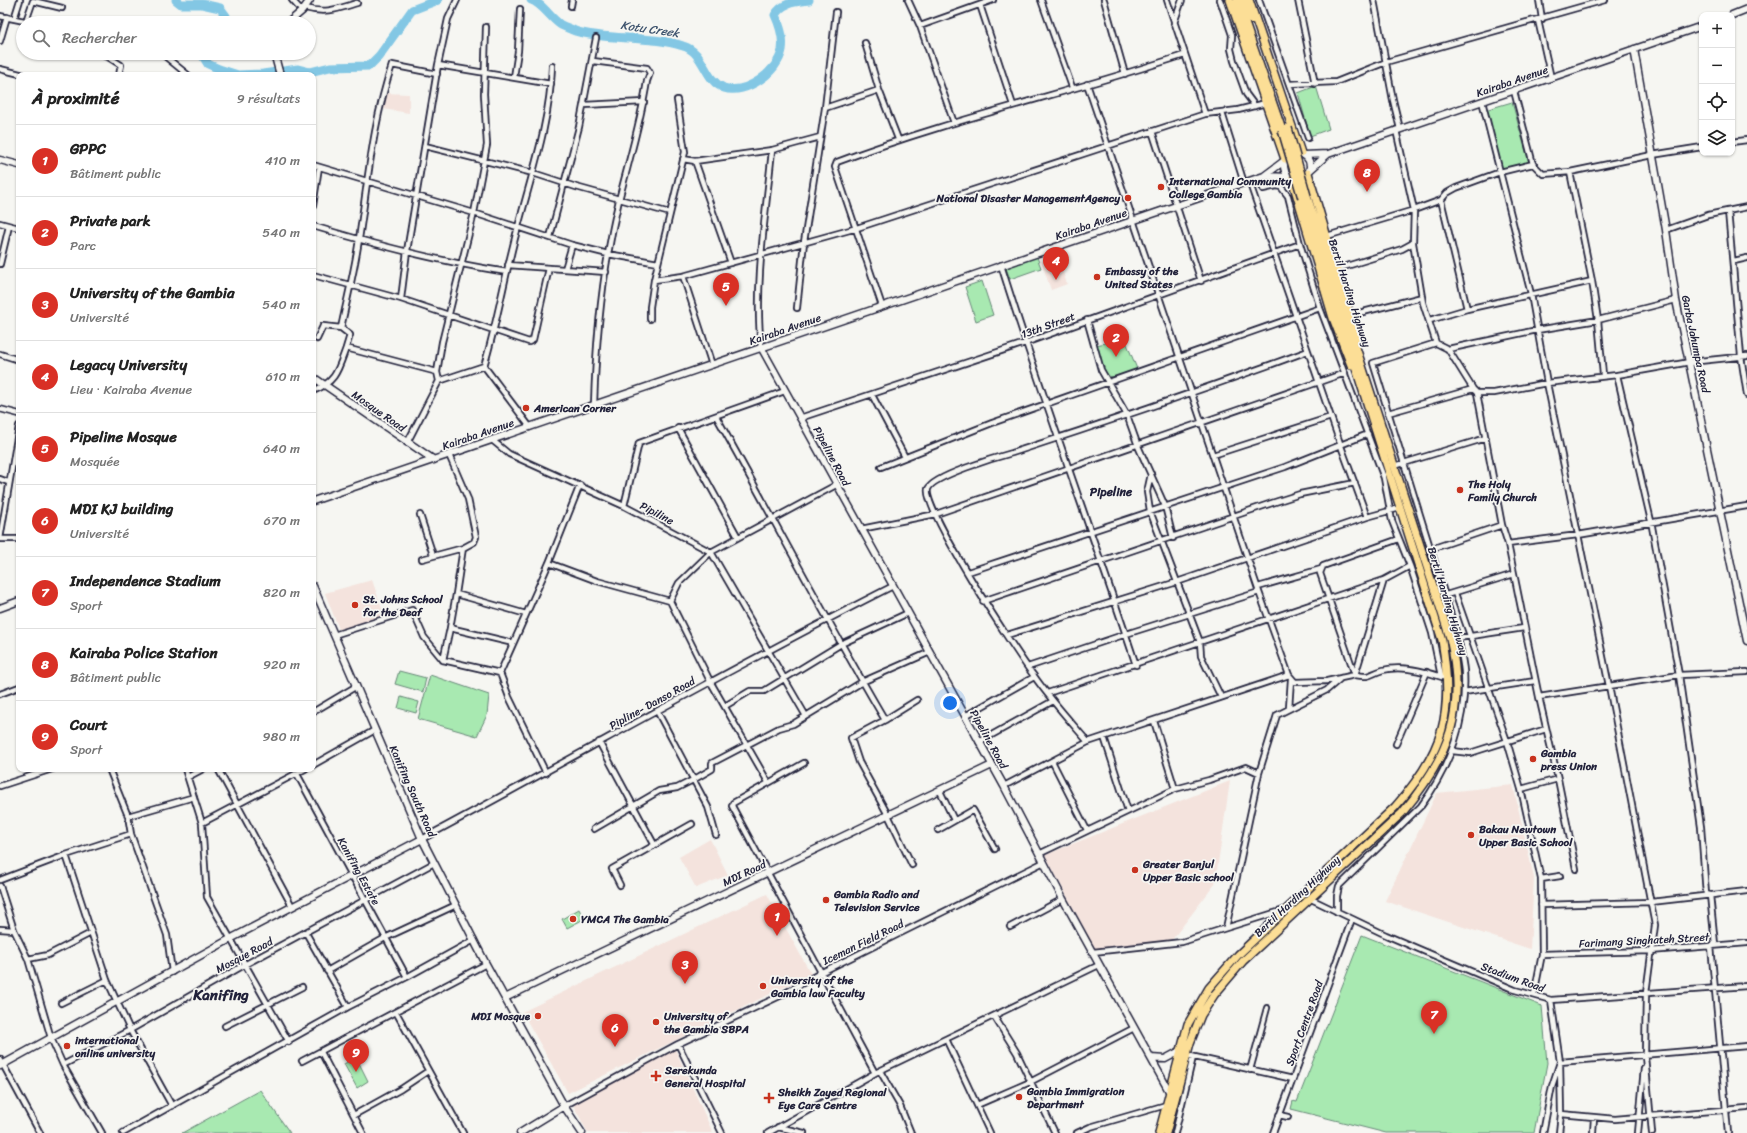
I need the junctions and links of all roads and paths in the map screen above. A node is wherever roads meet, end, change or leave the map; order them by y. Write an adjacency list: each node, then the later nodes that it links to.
1 (20, 0): 35 (street)
2 (292, 0): 28 (street)
3 (310, 0): 28 (street)
4 (572, 0): 24 (street)
5 (908, 0): 38 (street)
6 (993, 0): 23 (street)
7 (1041, 0): 67 (street)
8 (1104, 0): 60 (street)
9 (1166, 0): 37 (street)
10 (1182, 0): 37 (street)
11 (1220, 0): 76 (street)
12 (1230, 0): 73 (main road)
13 (1237, 0): 188 (main road, Bertil Harding Highway, bridge)
14 (1243, 0): 188 (main road, Bertil Harding Highway, bridge)
15 (1249, 0): 92 (main road)
16 (1259, 0): 65 (street)
17 (1298, 0): 66 (street)
18 (1374, 0): 50 (street)
19 (1539, 0): 36 (street)
20 (1605, 0): 36 (street)
21 (457, 1): 51 (street)
22 (358, 3): 28 (street)
23 (980, 5): 38 (street); 75 (street)
24 (571, 6)
25 (62, 8): 32 (street)
26 (520, 9): 61 (street)
27 (1747, 9): 30 (street)
28 (304, 10): 33 (street)
29 (836, 12): 77 (street)
30 (1735, 15)
31 (0, 16): 34 (street)
32 (28, 16)
33 (297, 16)
34 (7, 18): 35 (street); 42 (street)
35 (14, 19)
36 (1540, 19): 50 (street); 62 (street)
37 (1174, 24): 45 (street)
38 (920, 26): 80 (street)
39 (486, 27): 58 (street)
40 (1699, 27): 44 (street, Kairaba Avenue)
41 (596, 38): 49 (street)
42 (0, 41)
43 (865, 43): 68 (street)
44 (1634, 50): 62 (street, Kairaba Avenue); 94 (street, Garba Jahumpa Road)
45 (1184, 55): 60 (street); 79 (street)
46 (114, 60): 54 (street)
47 (170, 60): 55 (street)
48 (275, 60): 56 (street)
49 (593, 61): 72 (street); 74 (street)
50 (1386, 62): 66 (street); 81 (street)
51 (438, 65): 58 (street); 59 (street)
52 (552, 66): 63 (street)
53 (0, 69): 57 (street)
54 (120, 72)
55 (184, 72)
56 (279, 72)
57 (16, 73)
58 (484, 73): 61 (street); 98 (street)
59 (437, 74): 88 (street); 110 (street)
60 (1126, 74): 64 (street)
61 (514, 77): 63 (street)
62 (1551, 78): 69 (street, Kairaba Avenue)
63 (551, 84): 107 (street)
64 (1087, 84): 67 (street); 89 (street)
65 (1289, 84): 66 (street); 84 (street)
66 (1315, 84)
67 (1072, 88): 75 (street)
68 (879, 90): 77 (street); 85 (street)
69 (1514, 91): 71 (street, Kairaba Avenue); 101 (street)
70 (677, 100): 95 (street)
71 (1482, 101): 81 (street, Kairaba Avenue); 105 (street)
72 (644, 102): 74 (street); 116 (street)
73 (1266, 103): 76 (street); 97 (main road)
74 (584, 105): 112 (street)
75 (1013, 105): 80 (street)
76 (1255, 106): 78 (street)
77 (825, 108): 83 (street)
78 (1222, 113): 79 (street); 111 (street)
79 (1205, 114): 82 (street)
80 (954, 122): 85 (street)
81 (1398, 129): 93 (street, Kairaba Avenue); 120 (street)
82 (1152, 131): 89 (street); 118 (street)
83 (820, 137): 91 (street); 135 (street)
84 (1308, 138)
85 (898, 140): 130 (street)
86 (1747, 140): 87 (street)
87 (1735, 142)
88 (424, 146): 98 (street); 115 (street)
89 (1109, 146): 124 (street); 130 (street)
90 (1699, 147): 94 (street)
91 (772, 150): 99 (street); 142 (street)
92 (1302, 154): 93 (street); 97 (street); 104 (street)
93 (1328, 154): 104 (street)
94 (1652, 155): 106 (street); 131 (street, Garba Jahumpa Road)
95 (683, 159): 99 (street); 123 (street)
96 (0, 160): 100 (street)
97 (1285, 160): 108 (street); 109 (street)
98 (484, 161): 107 (street); 122 (street)
99 (695, 161): 146 (street)
100 (16, 163)
101 (1533, 164): 105 (street); 106 (street)
102 (316, 166): 103 (street)
103 (319, 167): 110 (street); 113 (street)
104 (1308, 172): 109 (street); 132 (main road)
105 (1500, 172): 117 (street); 162 (street)
106 (1570, 172): 160 (street)
107 (534, 173): 112 (street); 127 (street)
108 (1264, 176): 109 (street); 111 (street, Kairaba Avenue)
109 (1290, 178): 197 (main road)
110 (367, 180): 115 (street); 134 (street)
111 (1246, 182): 118 (street, Kairaba Avenue); 140 (street)
112 (566, 184): 116 (street); 133 (street)
113 (316, 186)
114 (1263, 189): 137 (street)
115 (417, 196): 122 (street); 139 (street)
116 (619, 199): 123 (street); 141 (street)
117 (1441, 200): 120 (street); 170 (street)
118 (1177, 205): 124 (street, Kairaba Avenue); 159 (street)
119 (1747, 207): 121 (street)
120 (1414, 210): 132 (street); 136 (street)
121 (1728, 211): 131 (street); 144 (street)
122 (474, 213): 127 (street); 148 (street)
123 (670, 213): 145 (street)
124 (1133, 220): 150 (street, Kairaba Avenue); 163 (street)
125 (0, 223): 126 (street)
126 (9, 226): 128 (street); 147 (street)
127 (518, 226): 133 (street); 149 (street)
128 (16, 227)
129 (316, 227): 134 (street)
130 (857, 228): 135 (street); 167 (street)
131 (1666, 230): 166 (street, Garba Jahumpa Road)
132 (1327, 236): 152 (main road)
133 (550, 237): 138 (street)
134 (359, 240): 139 (street); 161 (street)
135 (804, 242): 142 (street); 168 (street)
136 (1413, 243): 152 (street); 164 (street)
137 (1300, 244): 140 (street, 13th Street); 169 (street)
138 (572, 245): 141 (street); 153 (street)
139 (406, 251): 148 (street); 165 (street)
140 (1273, 253): 159 (street, 13th Street); 173 (street)
141 (608, 254): 145 (street); 155 (street)
142 (762, 255): 146 (street); 184 (street)
143 (1747, 258): 144 (street)
144 (1734, 261): 190 (street)
145 (658, 263): 158 (street)
146 (731, 263): 157 (street)
147 (0, 264)
148 (462, 264): 154 (street); 172 (street)
149 (508, 265): 151 (street); 154 (street)
150 (1001, 266): 167 (street, Kairaba Avenue); 182 (street)
151 (549, 268): 153 (street); 179 (street)
152 (1337, 269): 171 (main road)
153 (565, 270): 155 (street)
154 (507, 272): 179 (street)
155 (606, 272): 214 (street)
156 (316, 276): 161 (street)
157 (683, 276): 158 (street); 195 (street)
158 (654, 280): 174 (street)
159 (1202, 281): 163 (street, 13th Street)
160 (1592, 281): 162 (street); 177 (street)
161 (350, 286): 165 (street); 178 (street)
162 (1531, 294): 170 (street); 180 (street)
163 (1159, 296): 175 (street, 13th Street); 192 (street)
164 (1422, 297): 171 (street); 176 (street)
165 (401, 300): 172 (street)
166 (1676, 300): 177 (street); 194 (street, Garba Jahumpa Road)
167 (882, 306): 184 (street, Kairaba Avenue)
168 (797, 308)
169 (1320, 308): 173 (street); 199 (street)
170 (1467, 309): 176 (street)
171 (1351, 314): 197 (main road)
172 (450, 316): 179 (street); 198 (street)
173 (1296, 317): 187 (street); 192 (street)
174 (650, 319)
175 (1087, 320): 182 (street, 13th Street); 206 (street)
176 (1430, 320): 183 (street)
177 (1598, 320): 180 (street); 200 (street)
178 (341, 328): 181 (street); 185 (street)
179 (494, 330): 196 (street)
180 (1537, 330): 186 (street); 205 (street)
181 (317, 339)
182 (1025, 343): 211 (street, 13th Street); 215 (street)
183 (1436, 343): 186 (street); 218 (street)
184 (761, 347): 195 (street, Kairaba Avenue); 209 (street, Pipeline Road)
185 (346, 348): 198 (street); 207 (street)
186 (1448, 349): 210 (street)
187 (1308, 351): 204 (street); 212 (street)
188 (1355, 353): 197 (main road, Bertil Harding Highway)
189 (0, 354): 193 (street)
190 (1741, 356): 191 (street); 194 (street); 213 (street)
191 (1747, 356)
192 (1180, 357): 206 (street); 212 (street)
193 (16, 359)
194 (1690, 362): 201 (street); 256 (street, Garba Jahumpa Road)
195 (712, 365): 214 (street, Kairaba Avenue)
196 (484, 366): 203 (street); 224 (street)
197 (1359, 368): 239 (main road, Bertil Harding Highway); 253 (main road, Bertil Harding Highway)
198 (437, 372): 203 (street)
199 (1345, 373): 204 (street); 226 (street)
200 (1603, 375): 201 (street); 205 (street)
201 (1617, 375): 262 (street)
202 (316, 379): 207 (street, Mosque Road)
203 (439, 381): 231 (street)
204 (1319, 383): 221 (street); 223 (street)
205 (1547, 383): 210 (street); 266 (street)
206 (1107, 384): 215 (street); 219 (street)
207 (326, 386): 208 (street); 231 (street, Mosque Road)
208 (316, 390)
209 (785, 391): 220 (street); 222 (street, Pipeline Road)
210 (1475, 391): 218 (street); 228 (street)
211 (872, 394): 222 (street, 13th Street); 236 (street)
212 (1192, 394): 219 (street); 223 (street)
213 (1747, 395)
214 (594, 405): 224 (street, Kairaba Avenue)
215 (1046, 405): 227 (street); 236 (street)
216 (0, 409): 217 (street)
217 (16, 413)
218 (1388, 413): 238 (street)
219 (1127, 415): 227 (street); 232 (street)
220 (716, 416): 225 (street); 261 (street)
221 (1331, 417): 233 (street); 235 (street)
222 (800, 418): 247 (street, Pipeline Road)
223 (1203, 424): 232 (street); 235 (street)
224 (530, 426): 229 (street, Kairaba Avenue)
225 (678, 428): 250 (street); 267 (street)
226 (1368, 434): 233 (street); 255 (street)
227 (1058, 438): 241 (street); 257 (street)
228 (1486, 438): 238 (street); 263 (street)
229 (492, 440): 234 (street, Kairaba Avenue); 246 (street, Pipiline)
230 (16, 441): 244 (street)
231 (407, 443): 237 (street, Mosque Road)
232 (1138, 446): 241 (street); 242 (street)
233 (1341, 446): 245 (street); 248 (street)
234 (449, 454): 237 (street, Kairaba Avenue); 274 (street)
235 (1213, 455): 248 (street)
236 (906, 457): 240 (street)
237 (434, 460): 249 (street, Kairaba Avenue)
238 (1404, 463): 239 (street); 275 (street)
239 (1394, 466): 418 (main road, Bertil Harding Highway)
240 (881, 467)
241 (1069, 469): 257 (street); 265 (street)
242 (1151, 474): 251 (street); 254 (street)
243 (0, 479): 244 (street)
244 (8, 482): 269 (street)
245 (1355, 482): 259 (street); 260 (street)
246 (580, 485): 250 (street, Pipiline); 281 (street)
247 (836, 485): 261 (street); 264 (street, Pipeline Road)
248 (1224, 486): 251 (street); 259 (street)
249 (316, 500)
250 (624, 506): 276 (street, Pipiline)
251 (1165, 506): 254 (street); 268 (street)
252 (1747, 506): 256 (street)
253 (1400, 508): 255 (street); 328 (main road, Bertil Harding Highway)
254 (1150, 511): 265 (street); 272 (street)
255 (1390, 511): 260 (street); 271 (street)
256 (1720, 511): 262 (street); 312 (street, Garba Jahumpa Road)
257 (936, 514): 264 (street); 284 (street)
258 (420, 515): 277 (street)
259 (1234, 517): 268 (street); 278 (street)
260 (1367, 517): 278 (street)
261 (774, 518): 267 (street); 303 (street)
262 (1651, 521): 266 (street); 325 (street)
263 (1502, 525): 273 (street); 275 (street)
264 (861, 529): 288 (street, Pipeline Road)
265 (1092, 531): 280 (street); 284 (street)
266 (1578, 535): 273 (street); 334 (street)
267 (738, 537): 276 (street)
268 (1173, 538): 272 (street)
269 (0, 539): 270 (street)
270 (16, 539)
271 (1399, 539): 282 (street); 283 (street)
272 (1162, 542): 280 (street); 287 (street)
273 (1508, 544): 285 (street)
274 (463, 548): 277 (street); 292 (street)
275 (1431, 548): 293 (street)
276 (711, 552): 295 (street); 316 (street)
277 (433, 555): 279 (street)
278 (1248, 556): 287 (street); 289 (street)
279 (422, 559)
280 (1102, 562): 297 (street); 298 (street)
281 (550, 563): 295 (street); 301 (street)
282 (1410, 566): 286 (street); 328 (street)
283 (1321, 569): 289 (street); 294 (street)
284 (968, 572): 297 (street)
285 (1514, 574): 290 (street); 306 (street)
286 (1384, 580): 294 (street); 324 (street)
287 (1177, 582): 298 (street); 302 (street)
288 (893, 586): 300 (street, Pipeline Road); 303 (street, Pipline- Danso Road)
289 (1258, 590): 302 (street); 304 (street)
290 (1455, 592): 293 (street); 310 (street)
291 (316, 593): 308 (street, Kanifing South Road)
292 (456, 594): 301 (street); 305 (street)
293 (1446, 595): 311 (street)
294 (1329, 598): 304 (street); 324 (street)
295 (670, 600): 331 (street)
296 (16, 602): 299 (street)
297 (983, 602): 309 (street)
298 (1114, 602): 307 (street); 309 (street)
299 (0, 608)
300 (908, 613): 315 (street); 317 (street, Pipeline Road)
301 (526, 614): 314 (street)
302 (1190, 615): 307 (street); 313 (street)
303 (827, 619): 315 (street); 316 (street, Pipline- Danso Road)
304 (1270, 619): 313 (street); 327 (street)
305 (450, 628): 314 (street); 318 (street)
306 (1524, 628): 310 (street); 332 (street)
307 (1126, 634): 319 (street); 320 (street)
308 (334, 635): 318 (street); 335 (street, Kanifing South Road)
309 (1007, 635): 320 (street)
310 (1470, 636): 311 (street); 337 (street)
311 (1458, 638): 338 (street)
312 (1747, 641)
313 (1200, 642): 319 (street); 341 (street)
314 (513, 643): 323 (street)
315 (841, 644): 329 (street); 333 (street)
316 (768, 650): 329 (street); 331 (street, Pipline- Danso Road)
317 (930, 652): 333 (street); 350 (street, Pipeline Road)
318 (443, 660): 323 (street)
319 (1136, 665): 339 (street)
320 (1028, 667): 326 (street)
321 (1427, 672): 324 (street); 328 (street); 361 (street)
322 (1747, 672): 325 (street)
323 (500, 673): 373 (street)
324 (1356, 675): 330 (street)
325 (1679, 675): 334 (street); 416 (street)
326 (1034, 677): 339 (street); 350 (street)
327 (1290, 677): 330 (street); 341 (street); 346 (street)
328 (1444, 677): 424 (main road, Bertil Harding Highway)
329 (786, 678): 345 (street); 349 (street)
330 (1341, 678): 346 (street)
331 (710, 681): 345 (street); 348 (street, Pipline- Danso Road)
332 (1535, 681): 337 (street); 342 (street)
333 (862, 682): 349 (street); 351 (street)
334 (1610, 686): 342 (street); 420 (street)
335 (355, 687): 347 (street); 354 (street, Kanifing South Road)
336 (16, 689): 340 (street)
337 (1489, 689): 338 (street); 356 (street)
338 (1464, 692): 362 (street)
339 (1048, 693): 344 (street)
340 (0, 694)
341 (1221, 697): 352 (street)
342 (1538, 697): 353 (street)
343 (917, 700): 351 (street)
344 (1053, 701): 358 (street); 359 (street)
345 (725, 706): 360 (street)
346 (1289, 708): 374 (street)
347 (316, 710)
348 (657, 710): 357 (street, Pipline- Danso Road); 378 (street)
349 (806, 716): 360 (street)
350 (965, 716): 358 (street, Pipeline Road)
351 (885, 720): 389 (street)
352 (1154, 721): 355 (street); 382 (street)
353 (1546, 729): 356 (street); 377 (street)
354 (375, 730): 364 (street); 399 (street, Kanifing South Road)
355 (1104, 737): 359 (street); 388 (street)
356 (1507, 741): 362 (street); 383 (street)
357 (600, 742): 373 (street, Pipline- Danso Road); 387 (street)
358 (979, 742): 366 (street, Pipeline Road)
359 (1088, 742): 363 (street)
360 (748, 744): 378 (street); 379 (street)
361 (1396, 744)
362 (1452, 751): 425 (street)
363 (1052, 761): 381 (street); 396 (street)
364 (316, 763)
365 (804, 763): 379 (street)
366 (992, 765): 381 (street, Pipeline Road); 384 (street, MDI Road)
367 (43, 772): 380 (street)
368 (110, 772): 390 (street)
369 (186, 772): 376 (street)
370 (197, 772): 376 (street)
371 (220, 772): 386 (street)
372 (300, 772): 375 (street)
373 (546, 773): 399 (street, Pipline- Danso Road)
374 (1258, 773): 382 (street); 428 (street)
375 (297, 774): 386 (street); 409 (street, Kanifing Estate)
376 (188, 777): 385 (street)
377 (1558, 779): 383 (street); 407 (street)
378 (693, 780): 387 (street); 398 (street)
379 (768, 782): 408 (street)
380 (0, 786)
381 (1004, 786): 402 (street, Pipeline Road)
382 (1175, 789): 388 (street)
383 (1521, 789): 411 (street)
384 (940, 791): 389 (street, MDI Road); 391 (street)
385 (194, 797): 390 (street); 392 (street)
386 (237, 804): 392 (street); 423 (street)
387 (633, 806): 394 (street); 400 (street)
388 (1128, 812): 396 (street)
389 (888, 815): 406 (street); 408 (street, MDI Road)
390 (128, 816): 397 (street)
391 (954, 820): 395 (street); 401 (street)
392 (202, 822): 433 (street)
393 (692, 824): 400 (street)
394 (594, 829)
395 (938, 830)
396 (1087, 830): 402 (street)
397 (131, 834): 403 (street); 446 (street)
398 (716, 835)
399 (422, 838): 404 (street, Kanifing South Road); 409 (street)
400 (654, 844): 413 (street)
401 (995, 849)
402 (1039, 854): 405 (street, Pipeline Road)
403 (66, 855): 412 (street); 431 (street)
404 (434, 862): 419 (street, Mosque Road); 421 (street, Kanifing South Road)
405 (1044, 862): 417 (street, Pipeline Road); 447 (street, Iceman Field Road)
406 (912, 865)
407 (1576, 869)
408 (767, 873): 447 (street); 455 (street, MDI Road)
409 (351, 875): 419 (street, Kanifing Estate); 423 (street)
410 (1560, 876): 411 (street)
411 (1541, 879): 422 (street)
412 (0, 880)
413 (620, 885)
414 (0, 886): 430 (street)
415 (1747, 890): 416 (street)
416 (1706, 894): 420 (street); 437 (street)
417 (1063, 899): 427 (street); 439 (street, Pipeline Road)
418 (1311, 900): 425 (street, Stadium Road); 474 (main road, Bertil Harding Highway)
419 (366, 901): 432 (street, Mosque Road); 434 (street, Kanifing Estate)
420 (1651, 902): 422 (street); 438 (street)
421 (456, 905): 434 (street); 435 (street, Kanifing South Road)
422 (1541, 905): 440 (street)
423 (292, 906): 433 (street)
424 (1286, 909): 428 (street); 474 (main road, Bertil Harding Highway)
425 (1337, 912): 426 (street, Stadium Road)
426 (1352, 918): 454 (street, Stadium Road); 485 (street, Sport Centre Road)
427 (1010, 927)
428 (1226, 928): 439 (street)
429 (0, 929): 430 (street)
430 (14, 930): 441 (street)
431 (91, 933): 441 (street); 449 (street)
432 (306, 933): 442 (street, Mosque Road); 445 (street)
433 (232, 938): 442 (street); 446 (street)
434 (385, 938): 445 (street); 448 (street, Kanifing Estate)
435 (474, 940): 443 (street, Kanifing South Road); 448 (street)
436 (1747, 942): 437 (street, Farimang Singhateh Street)
437 (1711, 946): 438 (street, Farimang Singhateh Street); 452 (street)
438 (1650, 951): 440 (street, Farimang Singhateh Street); 453 (street)
439 (1093, 952): 444 (street, Pipeline Road)
440 (1542, 954): 454 (street)
441 (28, 959): 467 (street)
442 (246, 964): 459 (street); 466 (street, Mosque Road)
443 (486, 964): 455 (street, Kanifing South Road); 462 (street)
444 (1099, 965): 463 (street); 465 (street, Pipeline Road)
445 (327, 971): 460 (street)
446 (172, 972): 457 (street)
447 (822, 972): 470 (street, Iceman Field Road); 484 (street)
448 (407, 977): 460 (street)
449 (107, 980): 457 (street); 458 (street)
450 (1747, 986): 452 (street, Stadium Road)
451 (302, 987): 459 (street)
452 (1714, 989): 453 (street, Stadium Road); 472 (street)
453 (1646, 993): 456 (street, Stadium Road); 475 (street)
454 (1534, 995): 456 (street, Stadium Road)
455 (505, 998): 491 (street, Kanifing South Road)
456 (1551, 1000): 478 (street)
457 (118, 1002): 466 (street); 467 (street)
458 (61, 1003)
459 (268, 1004): 464 (street); 469 (street)
460 (348, 1007): 469 (street)
461 (1267, 1008): 481 (street)
462 (396, 1012): 473 (street); 482 (street)
463 (994, 1016): 468 (street); 486 (street)
464 (225, 1026)
465 (1134, 1028): 476 (street, Pipeline Road); 486 (street)
466 (130, 1030): 480 (street, Mosque Road); 490 (street)
467 (51, 1038): 479 (street); 480 (street)
468 (946, 1039): 483 (street); 488 (street)
469 (289, 1042): 490 (street)
470 (678, 1044): 491 (street, Iceman Field Road); 509 (street)
471 (1747, 1046): 472 (street)
472 (1720, 1048): 475 (street); 493 (street)
473 (321, 1052): 477 (street); 495 (street)
474 (1186, 1054): 476 (street); 481 (street); 487 (main road, Bertil Harding Highway); 517 (main road, Bertil Harding Highway); 518 (street)
475 (1644, 1056): 478 (street); 497 (street); 499 (street)
476 (1151, 1058): 487 (street, Pipeline Road)
477 (302, 1061)
478 (1560, 1062): 494 (street); 520 (street)
479 (1, 1063): 502 (street)
480 (63, 1065): 503 (street)
481 (1250, 1070): 485 (street)
482 (428, 1071): 495 (street); 506 (street)
483 (880, 1071): 484 (street); 512 (street)
484 (875, 1074): 501 (street)
485 (1293, 1078): 496 (street, Sport Centre Road)
486 (1030, 1082): 488 (street); 514 (street)
487 (1169, 1091): 489 (main road, Bertil Harding Highway)
488 (977, 1105): 513 (street)
489 (1166, 1105): 515 (street); 516 (main road, Bertil Harding Highway)
490 (172, 1106): 504 (street)
491 (564, 1106): 507 (street); 508 (street, Kanifing South Road)
492 (1747, 1108): 493 (street)
493 (1726, 1110): 497 (street); 525 (street)
494 (1561, 1114): 500 (street); 521 (street)
495 (354, 1115): 505 (street)
496 (1279, 1115): 498 (street); 519 (street, Sport Centre Road)
497 (1650, 1116): 499 (street); 524 (street)
498 (1288, 1117)
499 (1640, 1117): 500 (street); 523 (street)
500 (1594, 1118): 522 (street)
501 (778, 1127): 510 (street); 511 (street)
502 (40, 1133)
503 (102, 1133)
504 (123, 1133)
505 (364, 1133)
506 (463, 1133)
507 (520, 1133)
508 (582, 1133)
509 (722, 1133)
510 (768, 1133)
511 (804, 1133)
512 (910, 1133)
513 (990, 1133)
514 (1055, 1133)
515 (1077, 1133)
516 (1159, 1133)
517 (1166, 1133)
518 (1175, 1133)
519 (1273, 1133)
520 (1543, 1133)
521 (1559, 1133)
522 (1593, 1133)
523 (1638, 1133)
524 (1652, 1133)
525 (1728, 1133)

